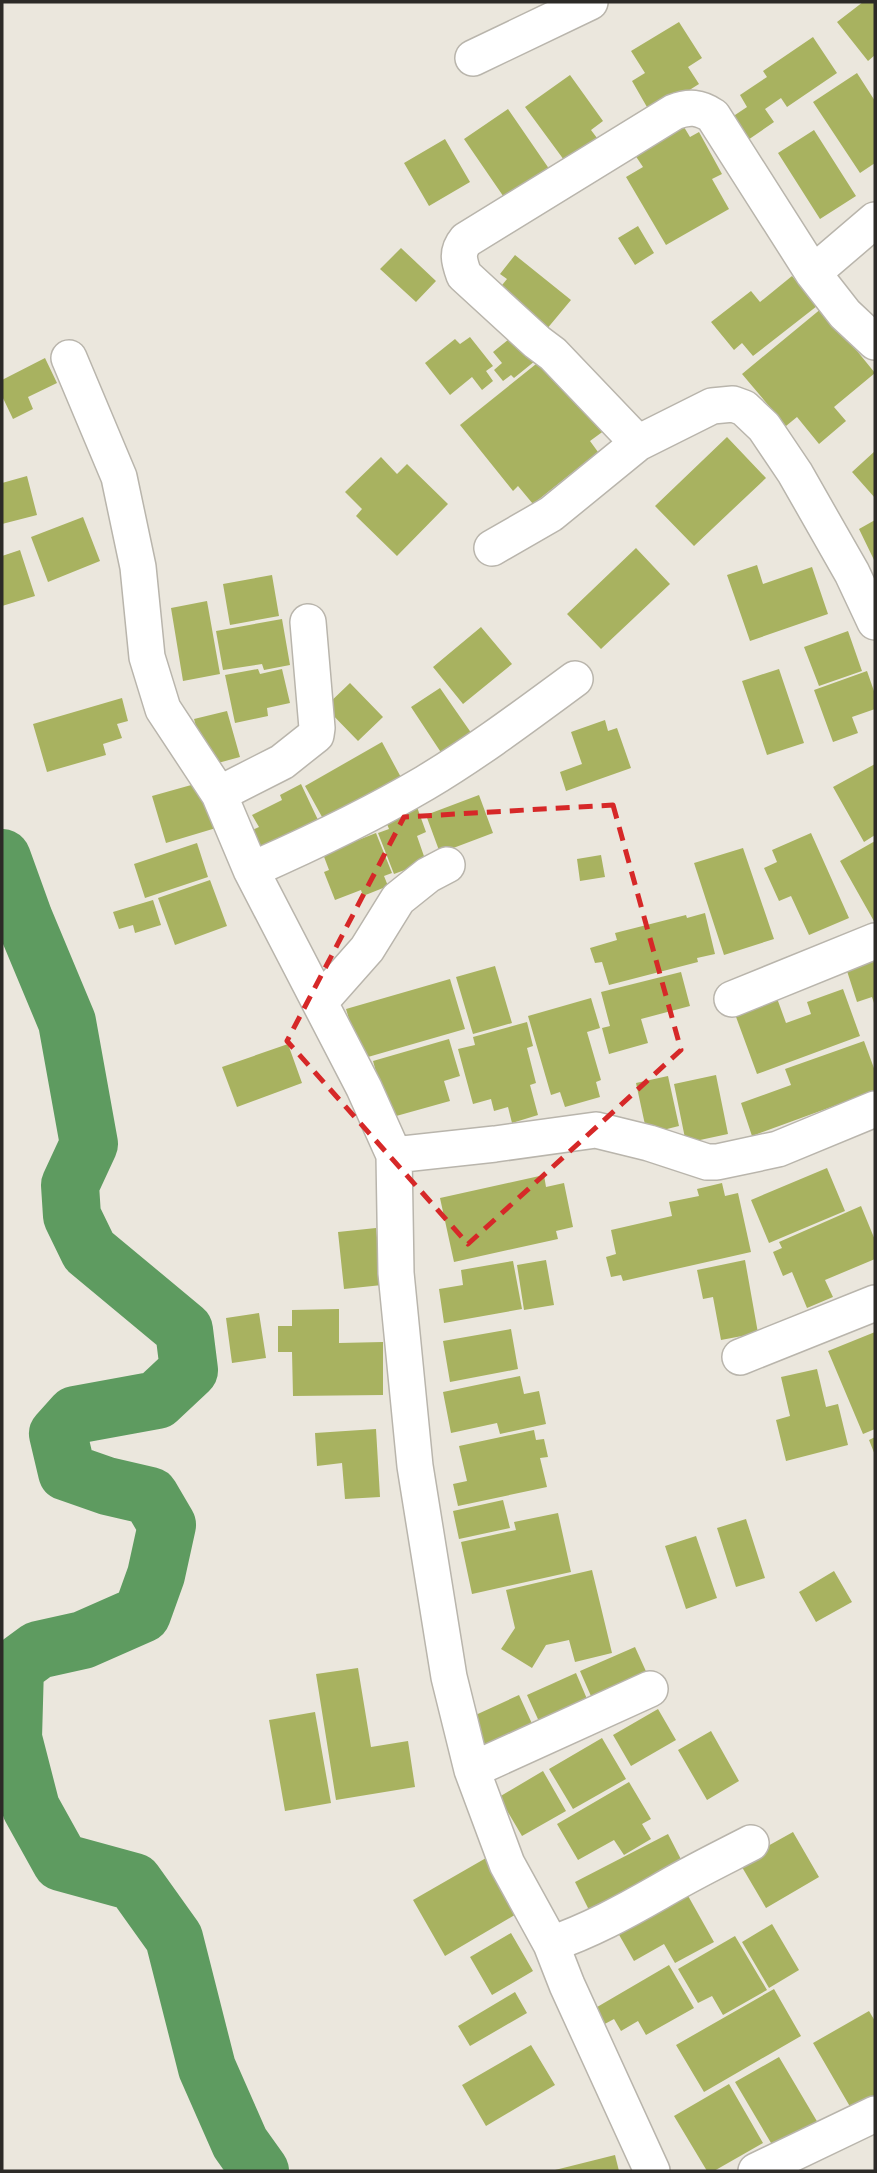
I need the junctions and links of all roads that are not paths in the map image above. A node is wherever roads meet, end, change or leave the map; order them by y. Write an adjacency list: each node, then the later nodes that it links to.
1 (590, 2): 2 (street)
2 (473, 58)
3 (875, 220): 4 (street)
4 (813, 273): 5 (street); 7 (street)
5 (875, 342)
6 (69, 358): 12 (street)
7 (638, 443): 8 (street); 10 (street)
8 (492, 548)
9 (308, 622): 12 (street)
10 (875, 622)
11 (575, 679): 14 (street)
12 (219, 794): 14 (street)
13 (447, 865): 17 (street)
14 (251, 870): 17 (street)
15 (875, 941): 16 (street)
16 (732, 999)
17 (321, 1001): 19 (street)
18 (875, 1109): 19 (street)
19 (394, 1155): 23 (street)
20 (875, 1303): 21 (street)
21 (740, 1357)
22 (650, 1689): 23 (street)
23 (472, 1770): 25 (street)
24 (751, 1843): 25 (street)
25 (551, 1944): 27 (street)
26 (875, 2114): 28 (street)
27 (652, 2171)
28 (756, 2171)

